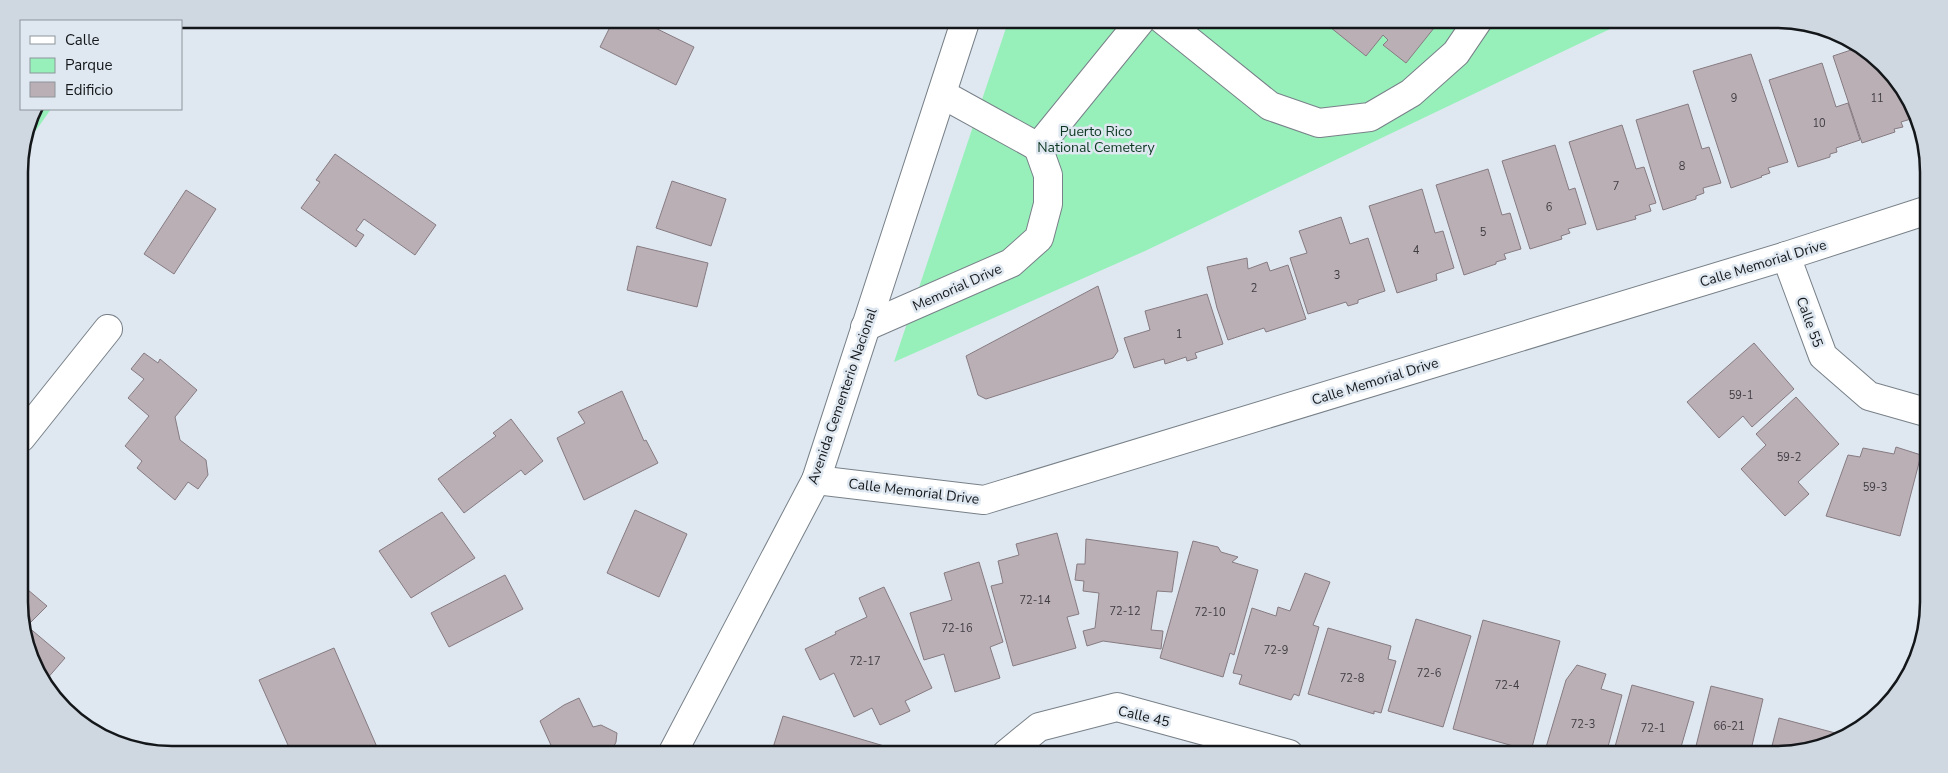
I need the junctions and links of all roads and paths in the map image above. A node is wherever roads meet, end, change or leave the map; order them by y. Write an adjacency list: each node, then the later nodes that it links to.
1 (963, 28): 5 (street, Avenida Cementerio Nacional)
2 (1135, 28): 6 (street)
3 (1173, 28): 4 (street)
4 (1473, 28)
5 (942, 94): 6 (street); 9 (street, Avenida Cementerio Nacional)
6 (1038, 147): 9 (street, Memorial Drive)
7 (1920, 213): 8 (street, Calle Memorial Drive)
8 (1786, 256): 11 (street, Calle 55); 13 (street, Calle Memorial Drive)
9 (865, 327): 13 (street, Avenida Cementerio Nacional)
10 (108, 329): 12 (street)
11 (1920, 410)
12 (28, 429)
13 (816, 480): 16 (street, Avenida Cementerio Nacional)
14 (1017, 745): 15 (street, Calle 45)
15 (1257, 745)
16 (676, 746)

